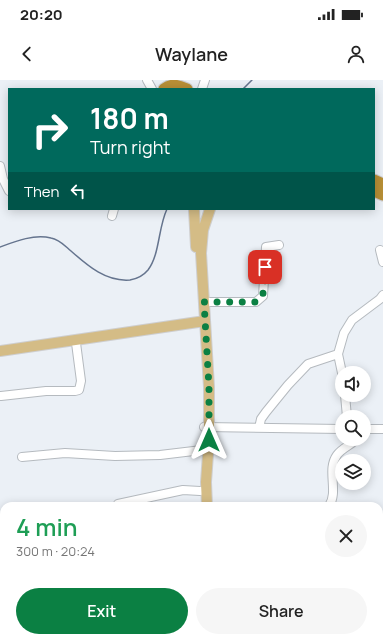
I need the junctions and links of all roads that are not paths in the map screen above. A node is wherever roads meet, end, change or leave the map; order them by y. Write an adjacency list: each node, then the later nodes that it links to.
1 (180, 85): 2 (highway)
2 (165, 88)
3 (0, 166): 4 (street)
4 (8, 189)
5 (194, 210): 12 (main road)
6 (210, 210): 11 (main road)
7 (279, 245): 11 (street)
8 (380, 250): 9 (street)
9 (383, 262)
10 (383, 295): 15 (street)
11 (204, 302): 12 (main road)
12 (203, 325): 13 (main road); 14 (main road); 18 (main road)
13 (76, 343): 14 (main road); 17 (street)
14 (0, 352)
15 (338, 354): 16 (street); 19 (street)
16 (341, 366)
17 (1, 396)
18 (206, 427): 19 (street); 24 (main road); 29 (main road)
19 (259, 428): 20 (street)
20 (335, 429)
21 (371, 429): 22 (street)
22 (383, 429)
23 (348, 446): 30 (street)
24 (202, 450): 25 (street); 26 (main road)
25 (22, 457)
26 (200, 491): 27 (street); 28 (main road)
27 (127, 502)
28 (201, 502)
29 (207, 502)
30 (332, 502)

